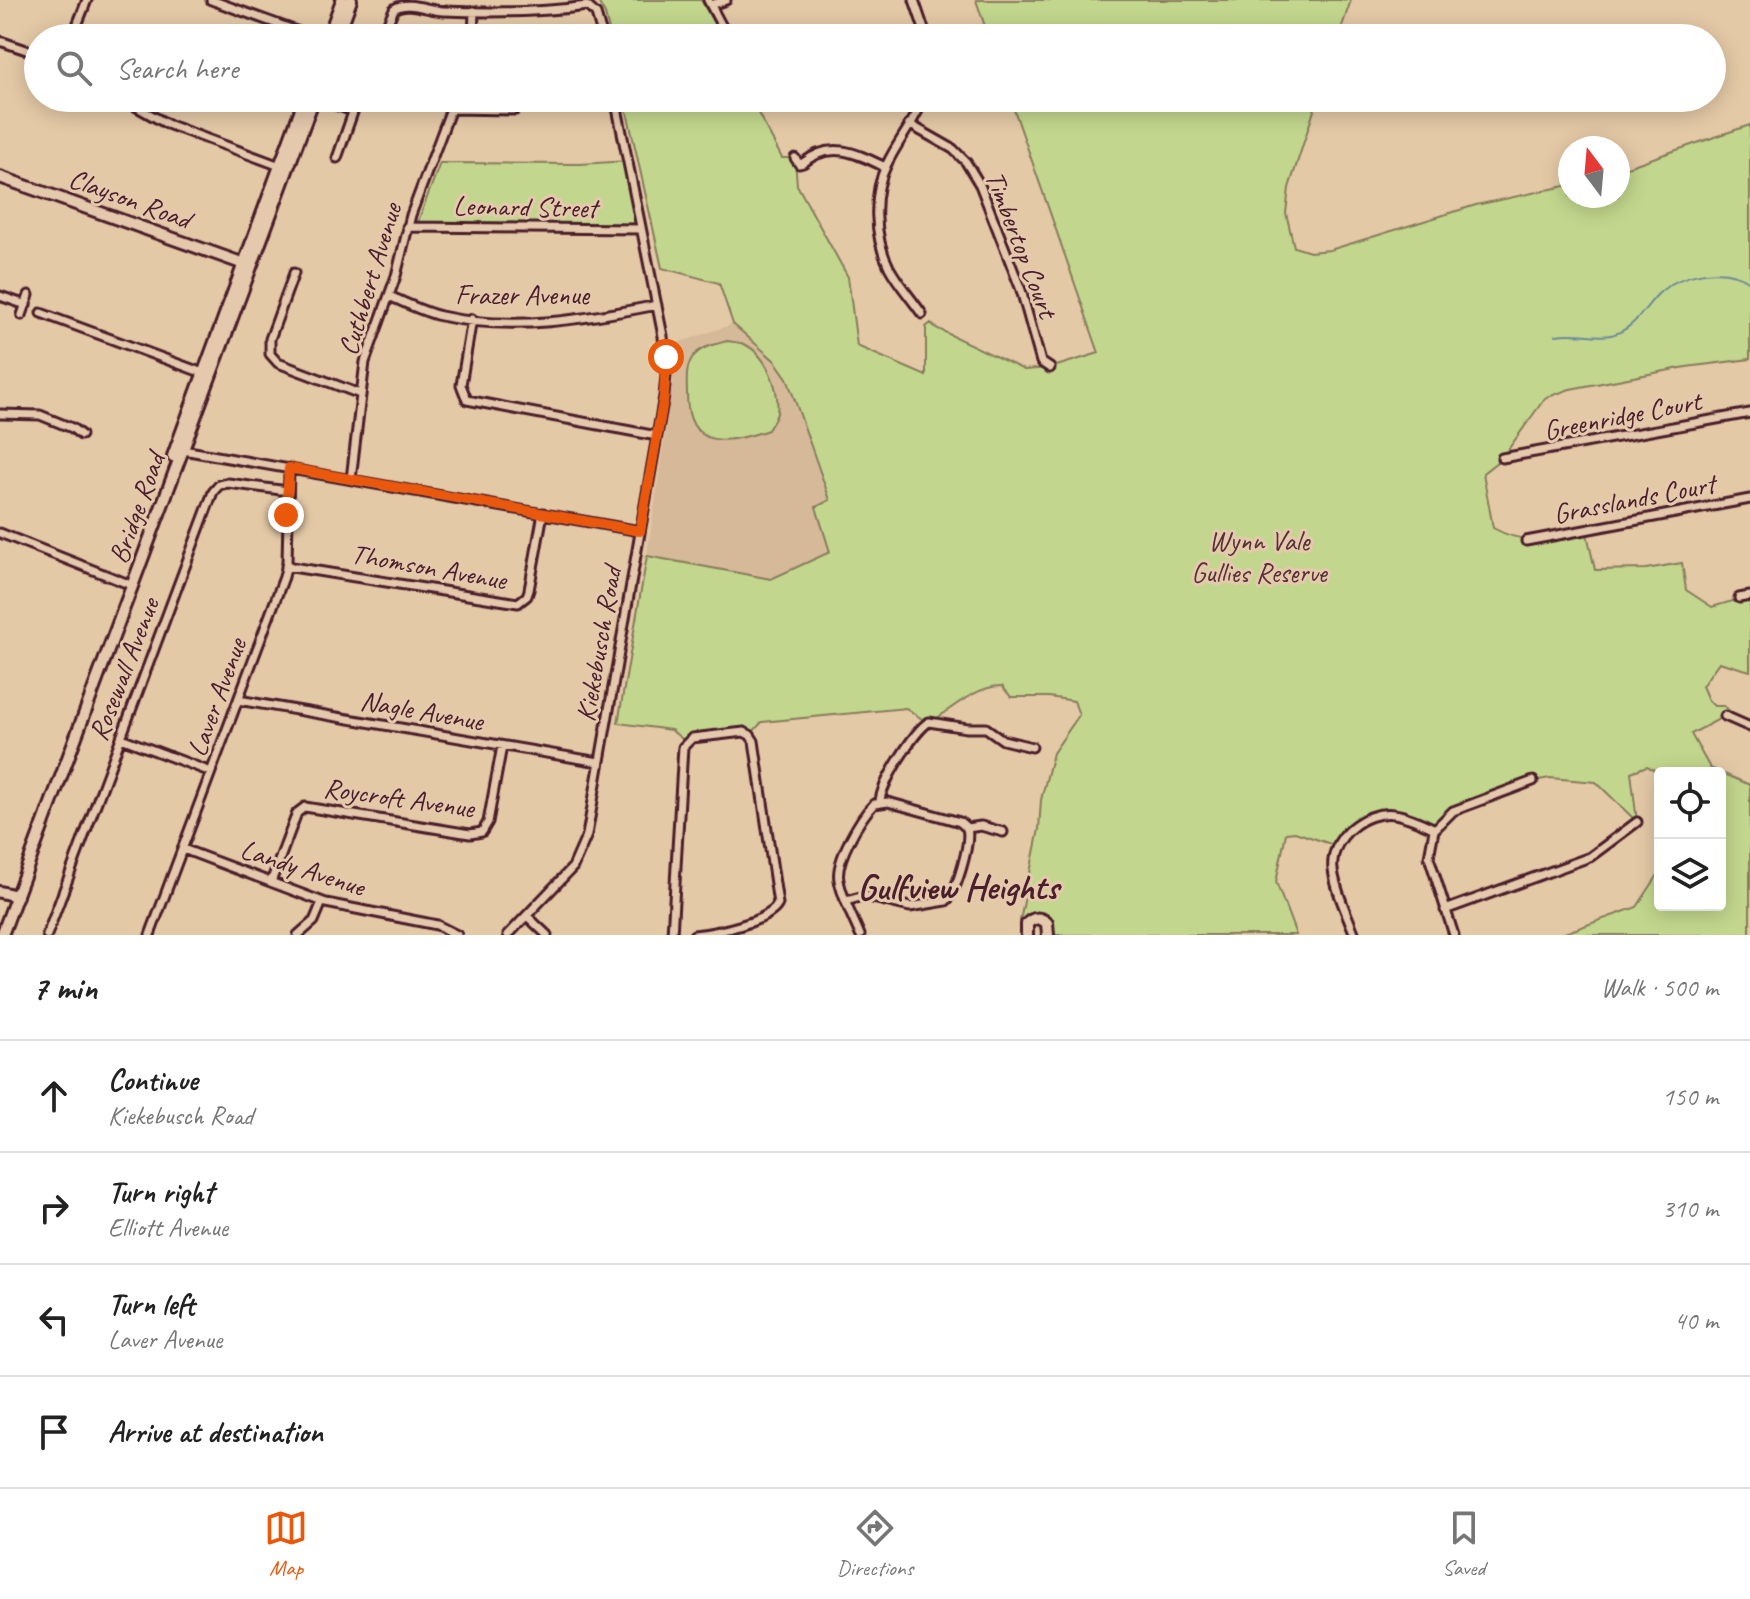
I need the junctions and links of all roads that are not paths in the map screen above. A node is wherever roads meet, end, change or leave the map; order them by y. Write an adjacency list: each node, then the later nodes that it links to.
1 (87, 0): 10 (street)
2 (211, 0): 7 (street)
3 (342, 0): 12 (main road)
4 (351, 0): 13 (main road)
5 (726, 0): 8 (street)
6 (914, 0): 18 (street)
7 (225, 2): 11 (street)
8 (710, 2): 17 (street)
9 (474, 11): 14 (street); 15 (street); 16 (street)
10 (78, 24)
11 (281, 24)
12 (333, 24)
13 (342, 24)
14 (388, 24)
15 (474, 24)
16 (599, 24)
17 (721, 24)
18 (922, 24)
19 (0, 41): 20 (street)
20 (24, 49)
21 (146, 112): 31 (street)
22 (301, 112): 31 (main road, Bridge Road)
23 (309, 112): 31 (main road, Bridge Road)
24 (353, 112): 29 (street)
25 (449, 112): 34 (street, Cuthbert Avenue)
26 (618, 112): 35 (street, Kiekebusch Road)
27 (916, 112): 28 (street)
28 (909, 124): 32 (street); 47 (street, Timbertop Court)
29 (337, 158)
30 (795, 158): 32 (street)
31 (284, 167): 36 (main road, Bridge Road)
32 (885, 167): 44 (street)
33 (0, 177): 36 (main road, Clayson Road)
34 (407, 227): 35 (street, Leonard Street); 40 (street, Cuthbert Avenue)
35 (641, 229): 42 (street, Kiekebusch Road)
36 (247, 265): 50 (main road, Bridge Road)
37 (294, 273): 51 (street)
38 (29, 295): 41 (street)
39 (0, 296): 41 (street)
40 (389, 296): 46 (street, Frazer Avenue); 51 (street, Cuthbert Avenue)
41 (26, 305): 45 (street)
42 (657, 305): 46 (street, Frazer Avenue); 55 (street, Kiekebusch Road)
43 (41, 313): 50 (street)
44 (922, 314)
45 (22, 315)
46 (472, 319): 55 (street)
47 (1041, 362): 48 (street, Timbertop Court); 49 (street, Timbertop Court)
48 (1050, 368)
49 (1036, 370)
50 (206, 375): 56 (main road, Bridge Road)
51 (360, 394): 59 (street, Cuthbert Avenue)
52 (1750, 413): 57 (street, Greenridge Court)
53 (0, 414): 54 (street)
54 (81, 435)
55 (657, 436): 63 (street, Kiekebusch Road)
56 (179, 450): 58 (street); 67 (main road, Bridge Road)
57 (1502, 458)
58 (289, 468): 59 (street); 60 (street, Laver Avenue)
59 (351, 479): 62 (street)
60 (288, 491): 66 (street, Laver Avenue); 73 (street, Rosewall Avenue)
61 (1750, 499): 65 (street, Grasslands Court)
62 (543, 513): 63 (street); 66 (street, Thomson Avenue)
63 (640, 531): 76 (street, Kiekebusch Road)
64 (0, 533): 67 (street)
65 (1526, 541)
66 (286, 566): 70 (street, Laver Avenue)
67 (130, 583): 86 (main road, Bridge Road)
68 (1750, 596): 69 (street)
69 (1739, 598)
70 (238, 700): 74 (street, Nagle Avenue); 77 (street, Laver Avenue)
71 (1725, 716): 72 (street)
72 (1750, 727)
73 (121, 738): 77 (street); 95 (street, Rosewall Avenue)
74 (502, 746): 76 (street, Nagle Avenue); 85 (street, Roycroft Avenue)
75 (1032, 747): 79 (street)
76 (599, 762): 90 (street, Kiekebusch Road)
77 (211, 772): 84 (street, Laver Avenue)
78 (1533, 781): 82 (street)
79 (880, 802): 81 (street); 87 (street)
80 (1637, 822): 89 (street)
81 (967, 828): 83 (street); 87 (street)
82 (1435, 829): 89 (street); 105 (street)
83 (1003, 832)
84 (183, 849): 85 (street, Landy Avenue); 96 (street, Laver Avenue)
85 (271, 882): 88 (street, Landy Avenue)
86 (9, 895): 91 (main road, Bridge Road); 94 (main road, Bridge Road)
87 (846, 901): 103 (street)
88 (322, 902): 97 (street); 98 (street, Landy Avenue)
89 (1445, 910): 93 (street)
90 (527, 916): 99 (street, Kiekebusch Road); 100 (street)
91 (0, 922)
92 (1025, 934): 104 (main road)
93 (1453, 934)
94 (2, 935)
95 (47, 935)
96 (150, 935)
97 (298, 935)
98 (457, 935)
99 (508, 935)
100 (547, 935)
101 (672, 935): 102 (street)
102 (694, 935)
103 (860, 935)
104 (1048, 935)
105 (1355, 935)

